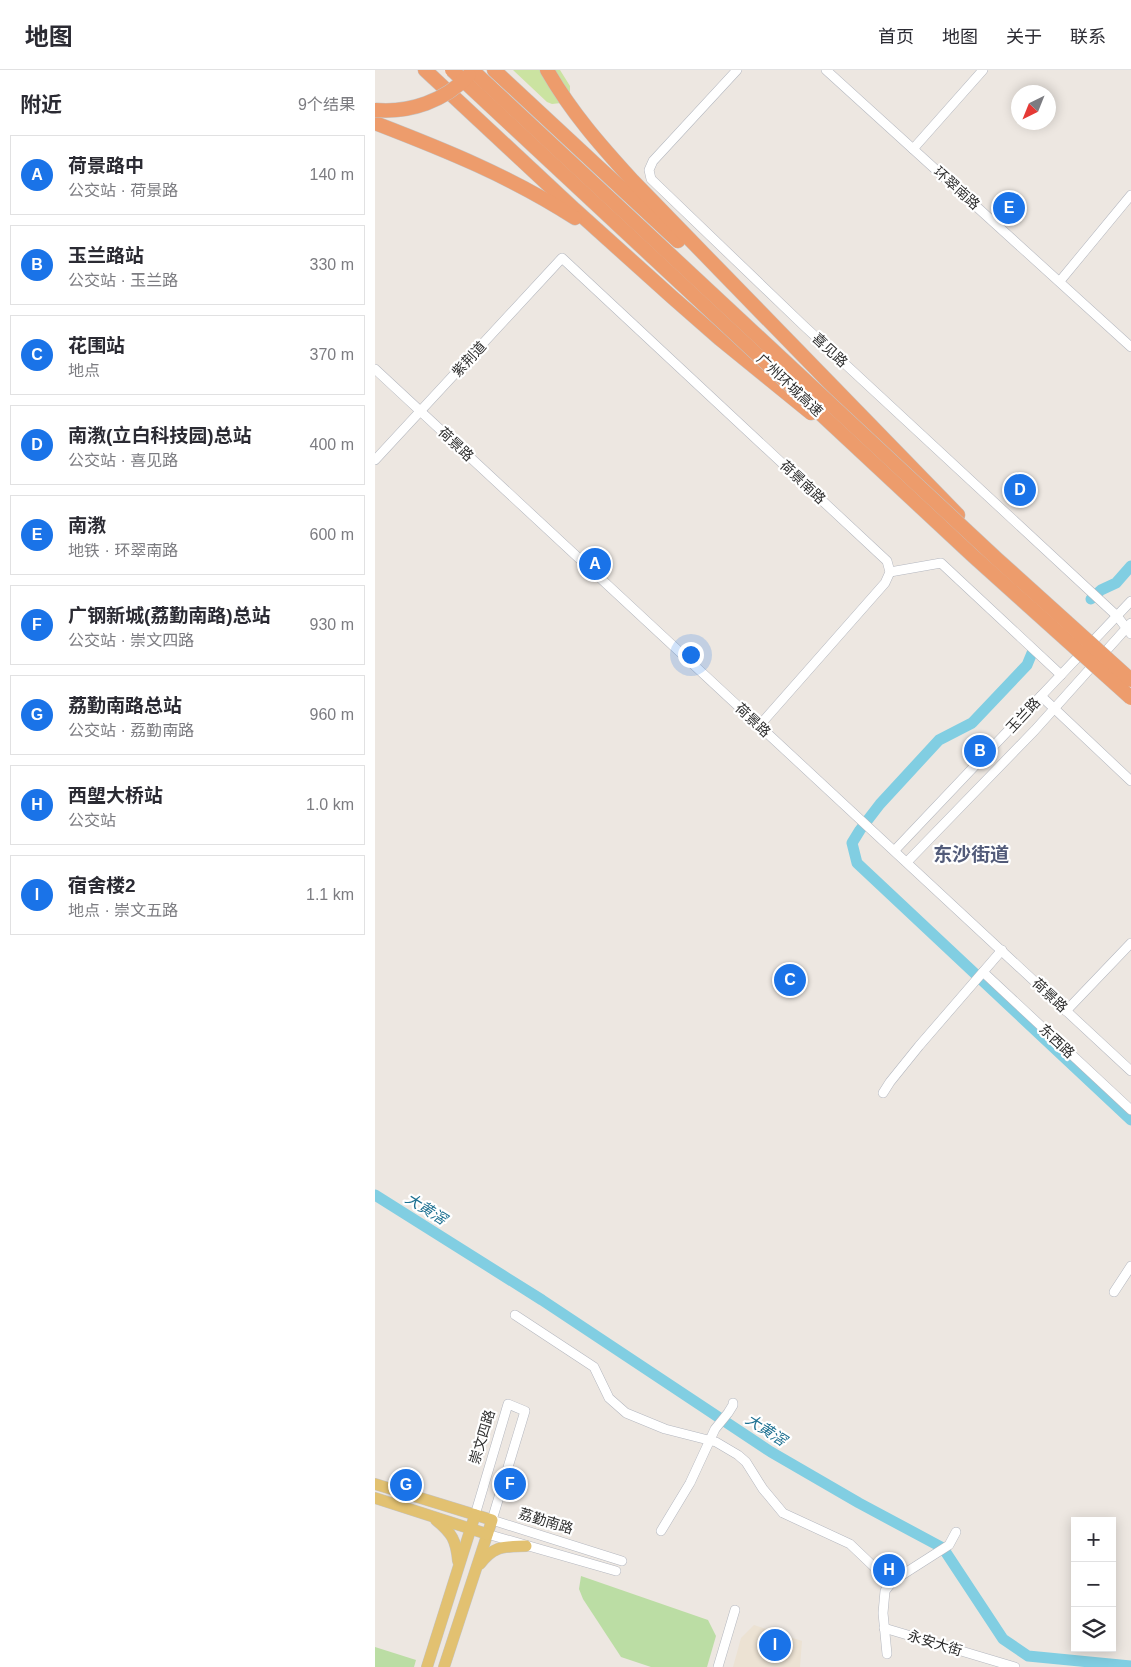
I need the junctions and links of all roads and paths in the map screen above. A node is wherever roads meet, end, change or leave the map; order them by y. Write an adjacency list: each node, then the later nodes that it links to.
1 (425, 70): 14 (highway)
2 (452, 70): 21 (highway, 广州环城高速, bridge)
3 (473, 70): 9 (highway, bridge); 23 (highway, 广州环城高速, bridge)
4 (494, 70): 18 (highway)
5 (547, 70): 18 (highway)
6 (737, 70): 25 (street, 喜见路)
7 (826, 70): 11 (street, 环翠南路)
8 (983, 70): 11 (street)
9 (375, 110)
10 (375, 124): 14 (highway)
11 (913, 149): 15 (street, 环翠南路)
12 (1131, 195): 15 (street)
13 (562, 258): 19 (street, 紫荆道); 22 (street, 荷景南路)
14 (631, 261): 21 (highway, bridge)
15 (1060, 281): 16 (street, 环翠南路)
16 (1131, 347)
17 (375, 368): 19 (street, 荷景路)
18 (820, 373): 23 (highway, bridge)
19 (421, 411): 20 (street, 紫荆道); 32 (street, 荷景路)
20 (375, 460)
21 (973, 555): 30 (highway, 广州环城高速, bridge)
22 (890, 572): 27 (street); 32 (street)
23 (1026, 586): 28 (highway, 广州环城高速, bridge)
24 (1131, 601): 25 (street, 玉兰路)
25 (1117, 616): 26 (street, 喜见路); 27 (street, 玉兰路)
26 (1130, 627): 31 (street, 玉兰路)
27 (1061, 675): 29 (street, 玉兰路)
28 (1131, 680)
29 (1041, 696): 31 (street); 34 (street, 玉兰路)
30 (1131, 698)
31 (1054, 708): 33 (street); 35 (street, 玉兰路)
32 (759, 726): 34 (street, 荷景路)
33 (1131, 781)
34 (895, 850): 35 (street, 荷景路)
35 (907, 862): 37 (street, 荷景路)
36 (1131, 943): 39 (street)
37 (1002, 950): 38 (street); 39 (street, 荷景路)
38 (982, 972): 41 (street); 42 (street, 东西路)
39 (1067, 1011): 40 (street, 荷景路)
40 (1131, 1071)
41 (883, 1094)
42 (1131, 1110)
43 (1131, 1266): 44 (street)
44 (1114, 1292)
45 (515, 1315): 47 (street)
46 (733, 1402): 47 (street)
47 (710, 1440): 54 (street); 62 (street)
48 (375, 1484): 50 (main road, 荔勤南路)
49 (375, 1498): 51 (main road, 荔勤南路)
50 (475, 1514): 52 (main road, 荔勤南路); 52 (street, 崇文四路); 53 (main road, 崇文四路)
51 (431, 1516): 53 (main road, 荔勤南路); 59 (main road)
52 (492, 1520): 56 (main road, 崇文四路); 58 (street, 荔勤南路)
53 (470, 1529): 56 (main road, 荔勤南路); 59 (main road, 崇文四路)
54 (661, 1532)
55 (956, 1532): 62 (street)
56 (487, 1534): 57 (street, 荔勤南路); 61 (main road, 崇文四路)
57 (525, 1546): 60 (street, 荔勤南路); 61 (main road)
58 (622, 1561)
59 (459, 1566): 63 (main road, 崇文四路)
60 (616, 1571)
61 (475, 1572): 64 (main road, 崇文四路)
62 (891, 1583): 66 (street)
63 (453, 1585): 64 (main road); 68 (main road, 崇文四路)
64 (469, 1590): 69 (main road, 崇文四路)
65 (735, 1610): 70 (street)
66 (885, 1628): 67 (street); 71 (street, 永安大街)
67 (887, 1654)
68 (427, 1667)
69 (444, 1667)
70 (718, 1667)
71 (1015, 1667)

